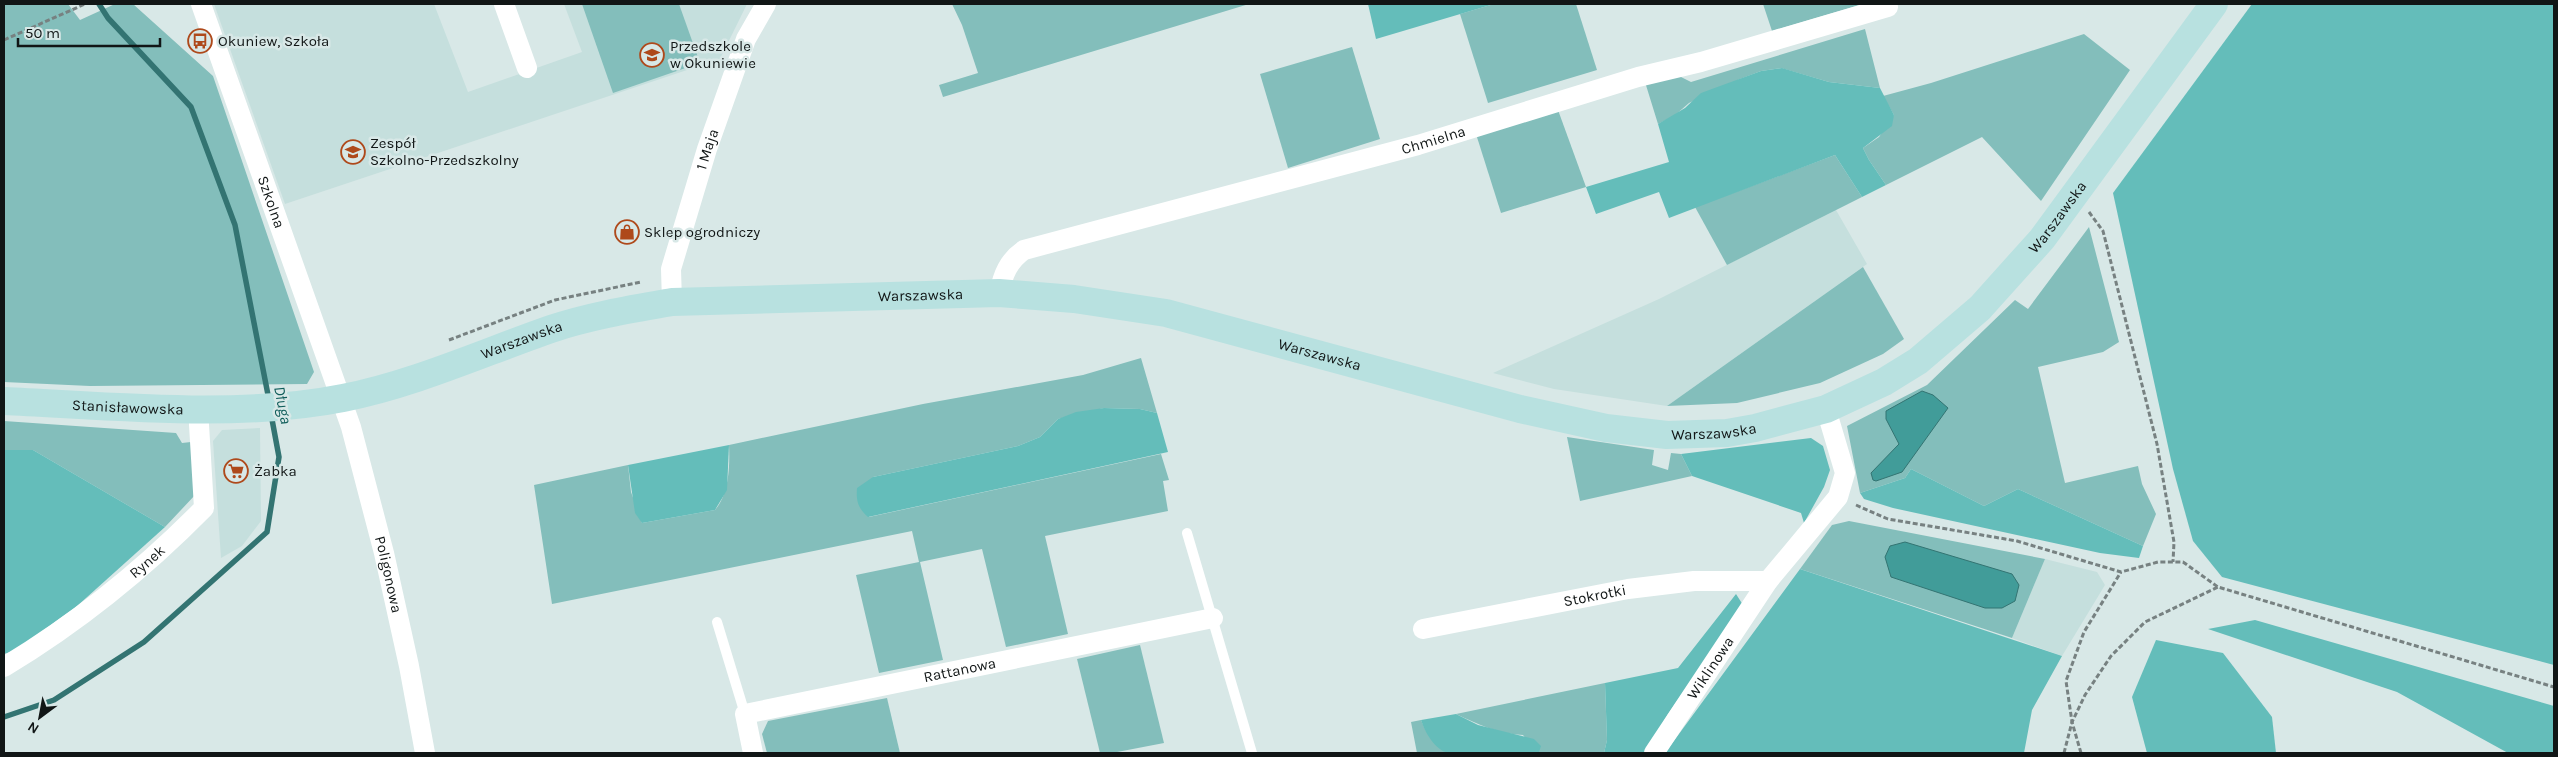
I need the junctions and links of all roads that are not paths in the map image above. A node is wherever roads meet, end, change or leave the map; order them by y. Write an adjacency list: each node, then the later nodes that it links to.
1 (201, 4): 9 (street, Szkolna)
2 (504, 4): 6 (street)
3 (766, 4): 8 (street, 1 Maja)
4 (2214, 4): 13 (main road, Warszawska)
5 (1888, 7): 7 (street, Chmielna)
6 (527, 68)
7 (999, 292): 8 (main road, Warszawska); 13 (main road, Warszawska)
8 (672, 302): 9 (main road, Warszawska)
9 (342, 398): 12 (main road, Warszawska); 21 (street, Poligonowa)
10 (4, 401): 11 (main road, Stanisławowska)
11 (198, 408): 12 (main road, Stanisławowska); 19 (street, Rynek)
12 (253, 409)
13 (1826, 409): 15 (street, Wiklinowa)
14 (1187, 533): 16 (lane)
15 (1768, 581): 18 (street, Stokrotki); 24 (street, Wiklinowa)
16 (1213, 618): 20 (street, Rattanowa); 23 (lane)
17 (718, 622): 20 (lane)
18 (1423, 629)
19 (4, 667)
20 (745, 714): 22 (street)
21 (425, 753)
22 (753, 753)
23 (1252, 753)
24 (1654, 753)

